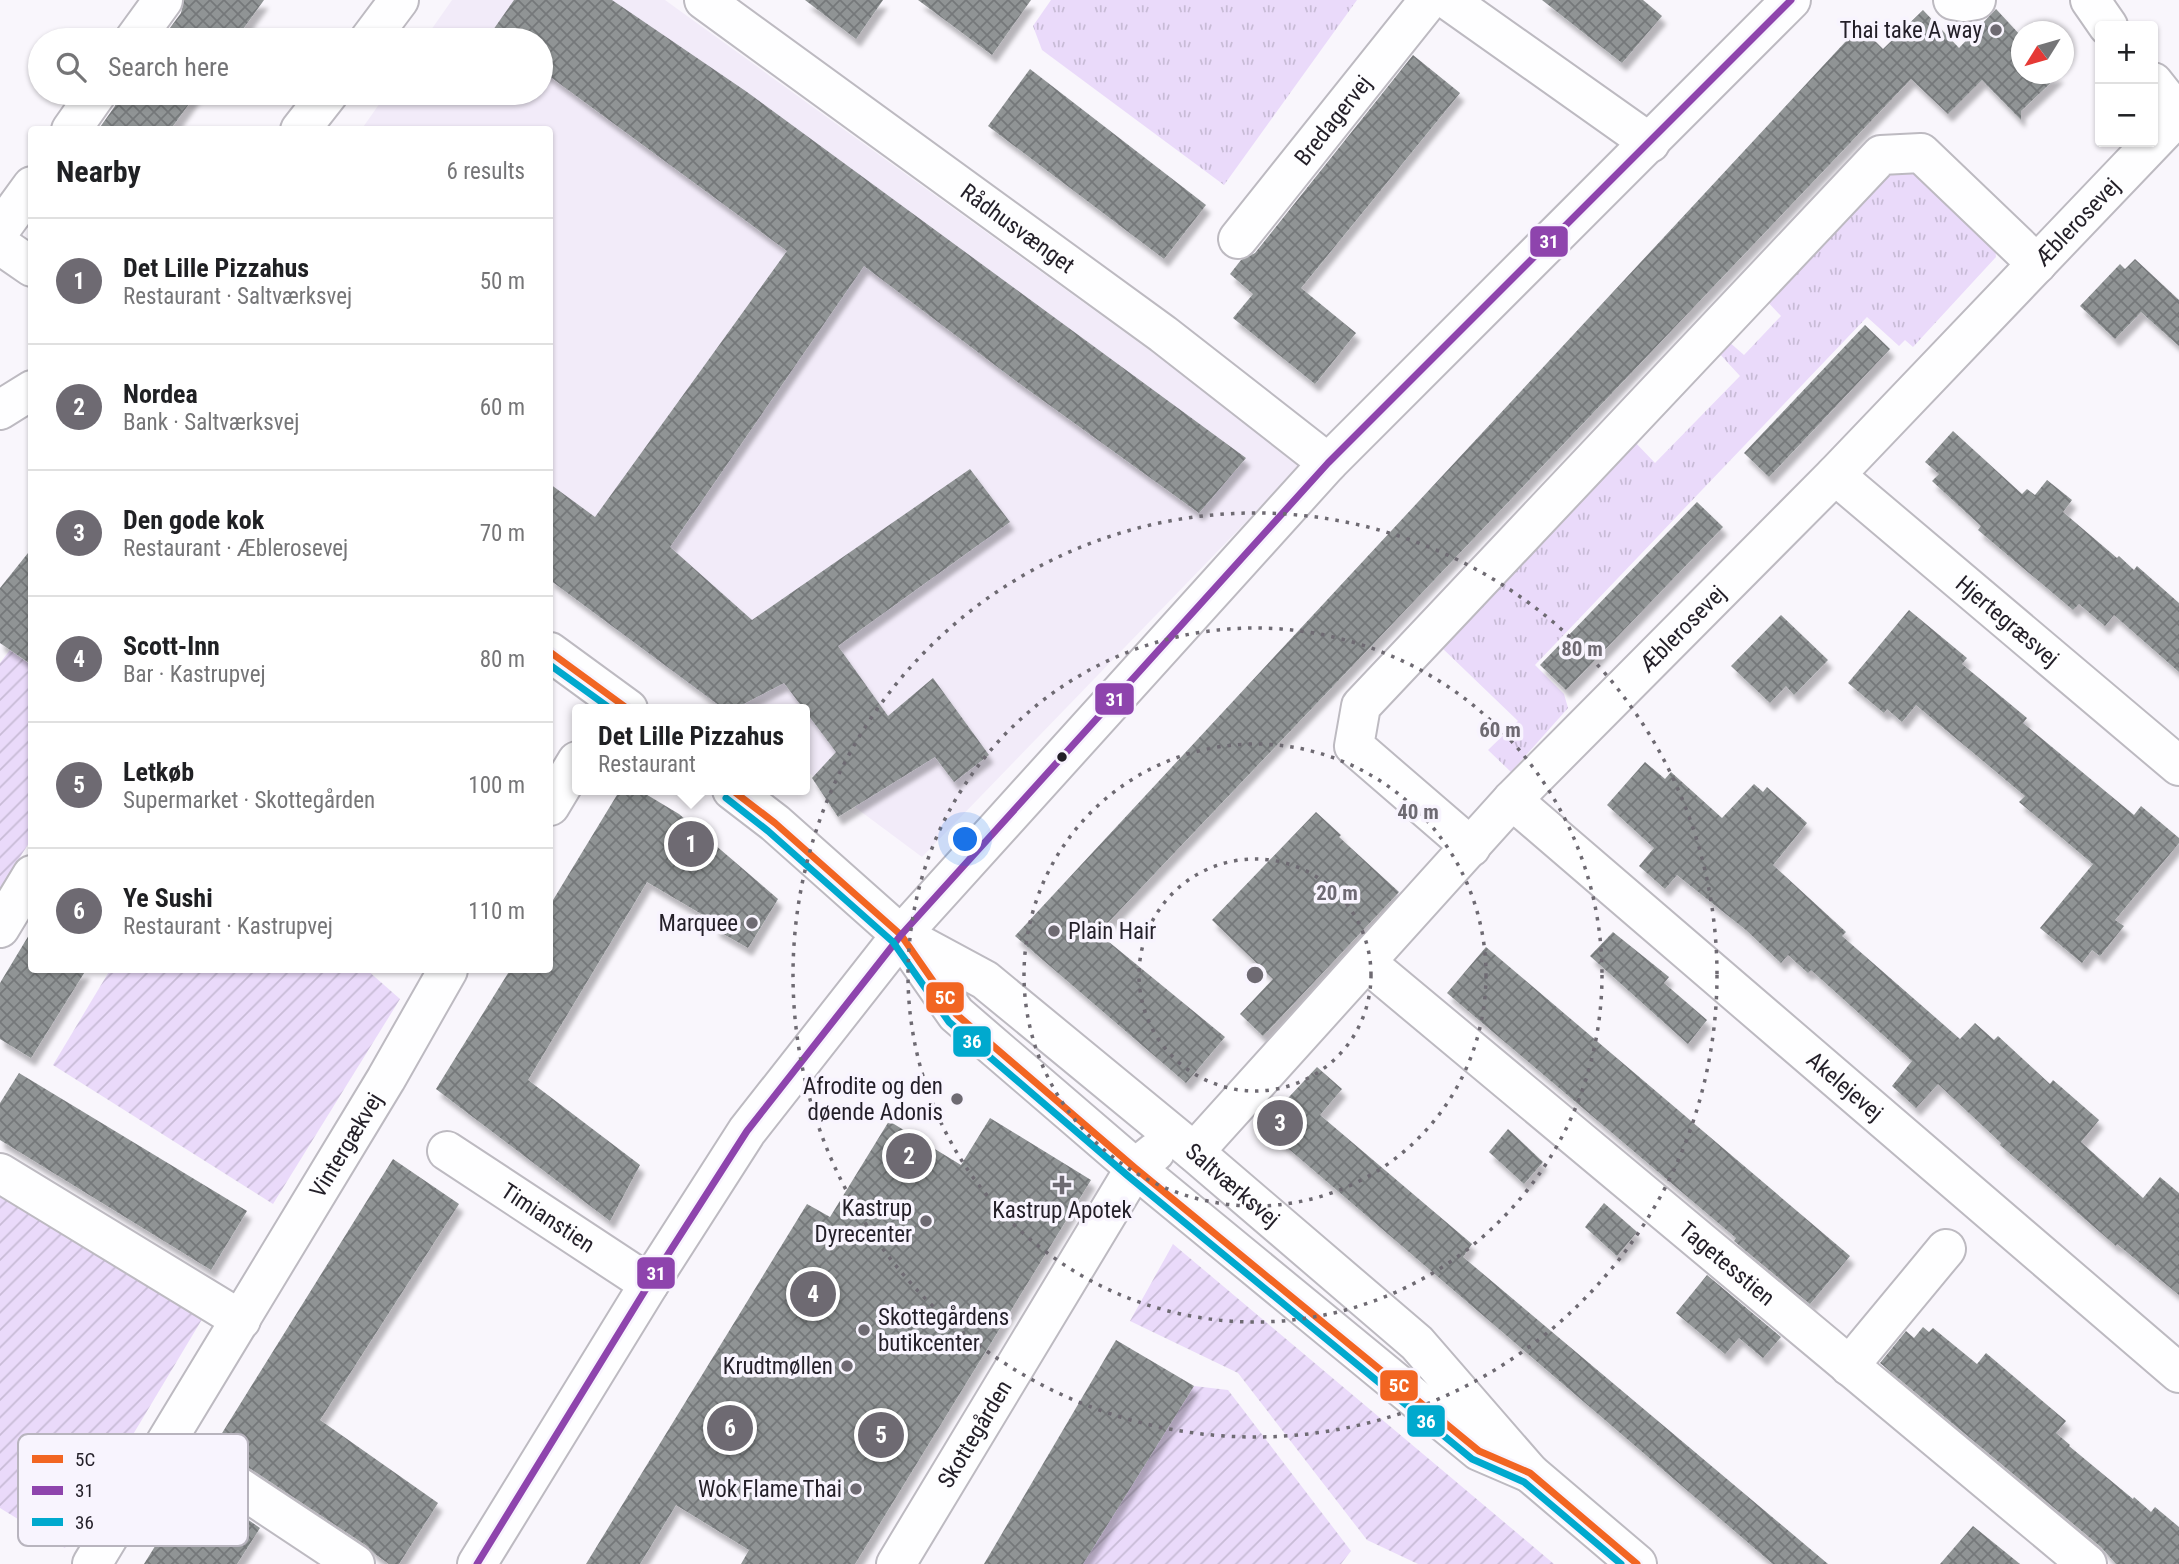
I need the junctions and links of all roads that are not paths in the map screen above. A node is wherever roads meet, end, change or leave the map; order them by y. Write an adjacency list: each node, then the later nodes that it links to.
1 (163, 0): 11 (street)
2 (399, 0): 12 (street)
3 (704, 0): 28 (street, Rådhusvænget)
4 (1429, 0): 22 (street, Bredagervej)
5 (1448, 0): 19 (street)
6 (1791, 0): 19 (street)
7 (1954, 0): 8 (street)
8 (1976, 0)
9 (2090, 0): 10 (street)
10 (2105, 21)
11 (143, 28)
12 (378, 28)
13 (2155, 84): 16 (street)
14 (89, 105): 17 (street)
15 (320, 105): 18 (street)
16 (2179, 115): 25 (street, Æblerosevej)
17 (74, 126)
18 (303, 126)
19 (1650, 143): 28 (street)
20 (28, 192): 21 (street)
21 (0, 230)
22 (1238, 239)
23 (0, 245): 24 (street)
24 (28, 264)
25 (2037, 264): 29 (street, Æblerosevej); 37 (street)
26 (28, 392): 27 (street)
27 (0, 410)
28 (1328, 463): 40 (street)
29 (1835, 475): 32 (street, Hjertegræsvej); 35 (street, Æblerosevej)
30 (553, 654): 31 (street)
31 (615, 704)
32 (2179, 766)
33 (572, 769): 36 (street)
34 (739, 795): 40 (street, Saltværksvej)
35 (1512, 800): 37 (street, Æblerosevej); 51 (street, Akelejevej)
36 (553, 801)
37 (1471, 847): 41 (street, Æblerosevej)
38 (28, 882): 39 (street)
39 (0, 928)
40 (901, 934): 43 (street, Saltværksvej); 45 (street, Saltværksvej); 48 (street)
41 (1367, 963): 43 (street, Æblerosevej); 50 (street, Tagetesstien)
42 (435, 975): 49 (street, Vintergækvej)
43 (1185, 1144): 45 (street, Skottegården); 53 (street, Saltværksvej)
44 (447, 1151): 48 (street, Timianstien)
45 (1135, 1168): 53 (street, Saltværksvej); 59 (street, Skottegården)
46 (0, 1173): 49 (street)
47 (1946, 1248): 50 (street)
48 (649, 1284): 58 (street)
49 (241, 1321): 52 (street, Vintergækvej)
50 (1849, 1366): 61 (street, Tagetesstien)
51 (2179, 1373)
52 (172, 1434)
53 (1530, 1473): 60 (street, Saltværksvej)
54 (248, 1493): 57 (street)
55 (103, 1546): 56 (street, Vintergækvej)
56 (92, 1564)
57 (355, 1564)
58 (477, 1564)
59 (896, 1564)
60 (1637, 1564)
61 (2087, 1564)

